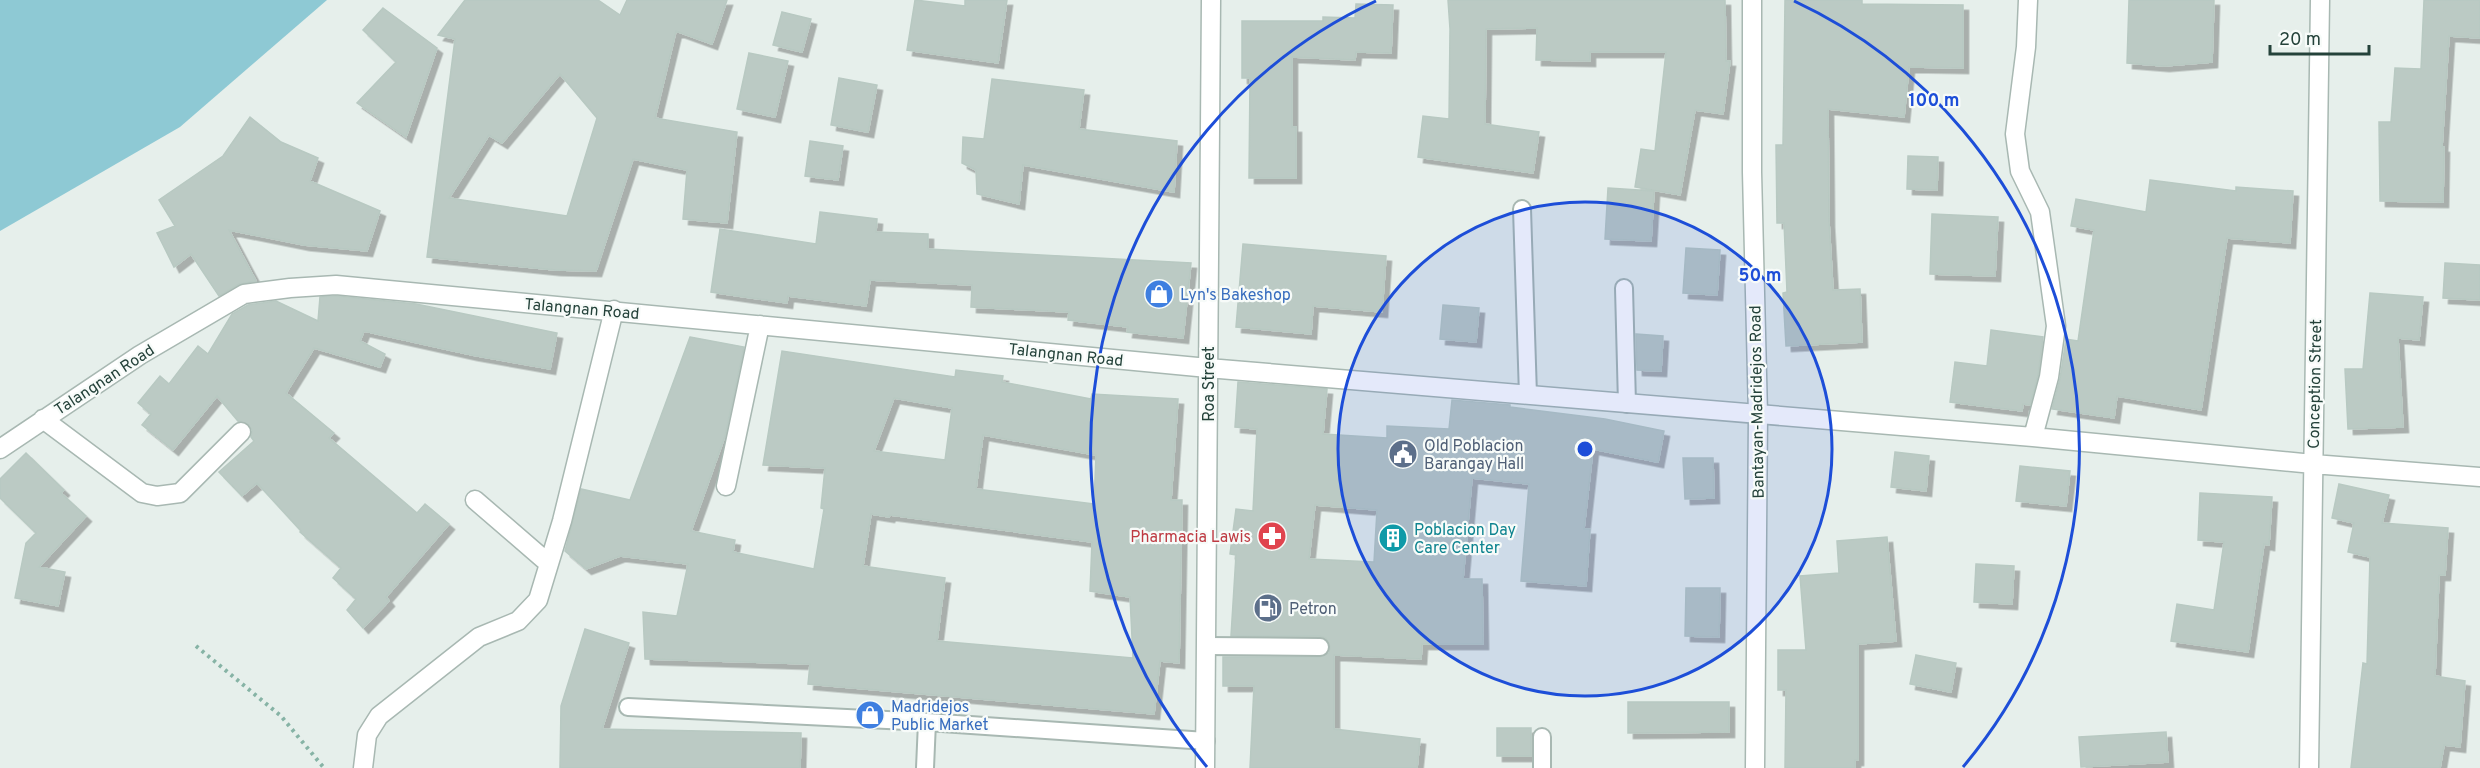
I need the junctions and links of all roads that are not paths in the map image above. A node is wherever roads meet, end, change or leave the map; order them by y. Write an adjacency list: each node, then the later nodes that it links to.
1 (1211, 0): 9 (street, Roa Street)
2 (1752, 0): 12 (street, Bantayan-Madridejos Road)
3 (2028, 0): 15 (street)
4 (2320, 0): 17 (street, Conception Street)
5 (1522, 209): 10 (lane)
6 (1624, 288): 11 (lane)
7 (614, 310): 8 (street, Talangnan Road); 13 (street, Talangnan Road); 21 (street)
8 (760, 325): 9 (street, Talangnan Road); 19 (street)
9 (1209, 368): 10 (street, Talangnan Road); 22 (street, Roa Street)
10 (1528, 395): 11 (street, Talangnan Road)
11 (1627, 404): 12 (street, Talangnan Road)
12 (1758, 415): 15 (street, Talangnan Road); 32 (street, Bantayan-Madridejos Road)
13 (43, 419): 14 (street); 16 (street, Talangnan Road)
14 (241, 432)
15 (2033, 437): 17 (street, Talangnan Road)
16 (0, 449)
17 (2313, 464): 18 (street, Talangnan Road); 33 (street, Conception Street)
18 (2480, 477)
19 (726, 486)
20 (475, 500): 21 (street)
21 (548, 563): 28 (street)
22 (1206, 646): 23 (lane); 27 (street, Roa Street)
23 (1320, 647)
24 (628, 707): 25 (lane)
25 (927, 722): 27 (lane); 29 (lane)
26 (1542, 737): 31 (lane)
27 (1206, 741): 30 (street, Roa Street)
28 (363, 768)
29 (926, 768)
30 (1205, 768)
31 (1542, 768)
32 (1755, 768)
33 (2309, 768)

